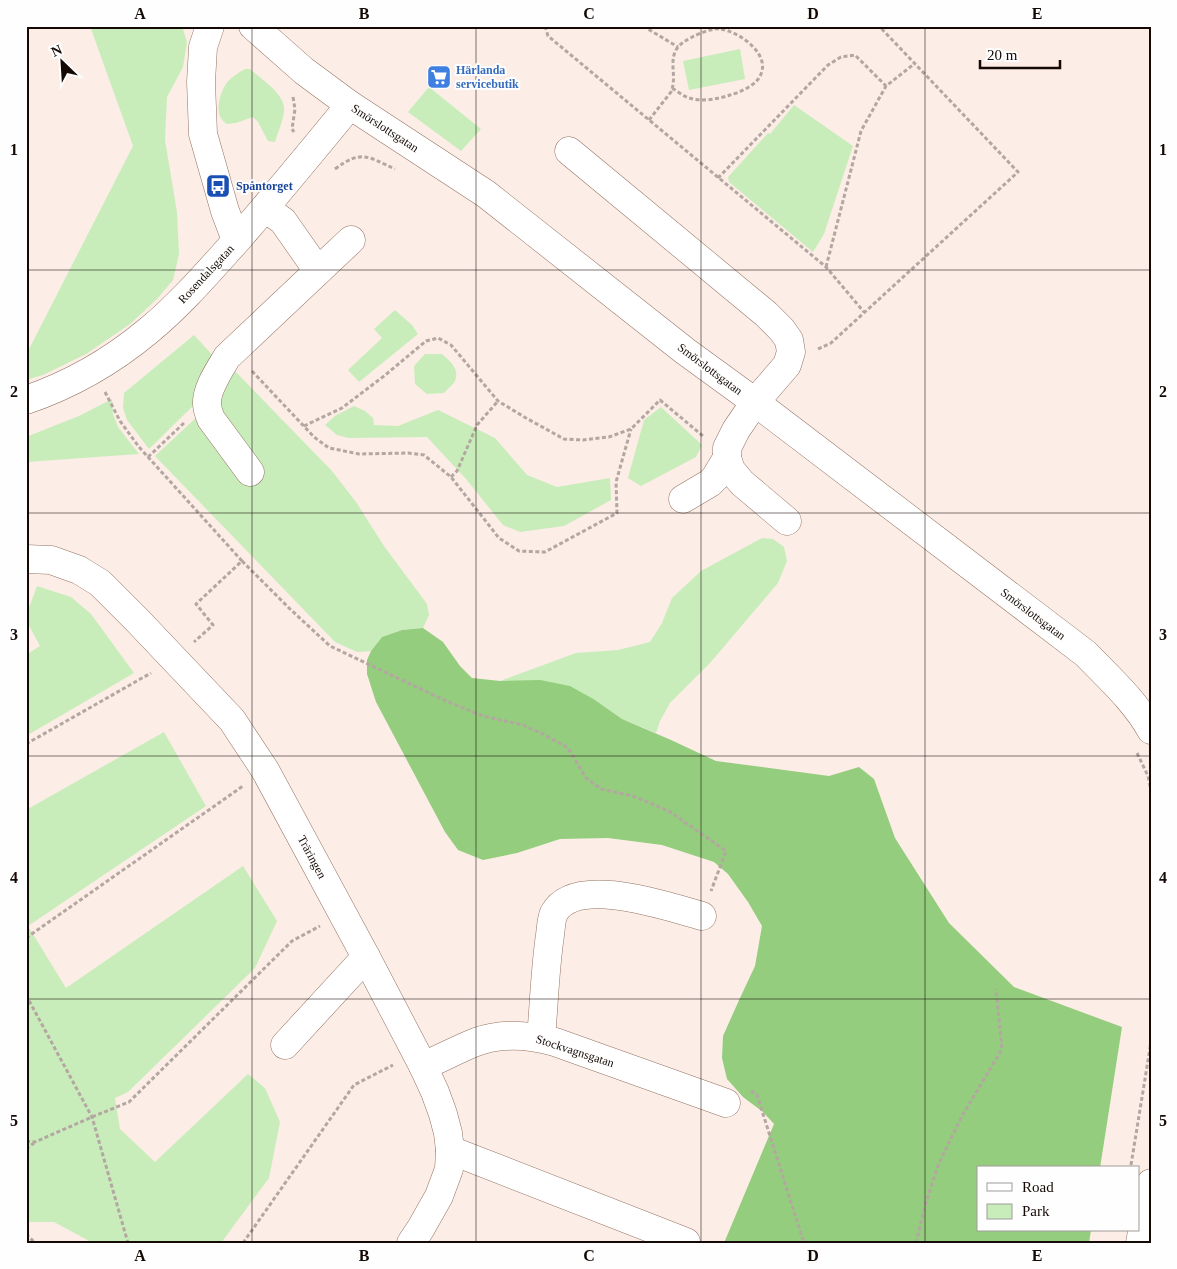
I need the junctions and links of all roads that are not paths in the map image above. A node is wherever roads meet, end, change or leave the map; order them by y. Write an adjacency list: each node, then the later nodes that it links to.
1 (210, 26): 6 (street)
2 (253, 26): 3 (street, Smörslottsgatan)
3 (350, 105): 5 (street, Rosendalsgatan); 10 (street, Smörslottsgatan)
4 (569, 151): 10 (street)
5 (265, 208): 6 (street, Rosendalsgatan); 8 (street)
6 (236, 240): 9 (street, Rosendalsgatan)
7 (351, 240): 8 (street)
8 (318, 271): 12 (street)
9 (26, 400)
10 (755, 402): 11 (street); 16 (street, Smörslottsgatan)
11 (728, 458): 13 (street); 14 (street)
12 (250, 472)
13 (683, 499)
14 (787, 522)
15 (26, 559): 18 (street, Träringen)
16 (1144, 741)
17 (702, 916): 19 (street)
18 (366, 958): 20 (street); 21 (street, Träringen)
19 (541, 1038): 21 (street, Stockvagnsgatan); 22 (street, Stockvagnsgatan)
20 (285, 1045)
21 (419, 1060): 23 (street, Träringen)
22 (738, 1096)
23 (450, 1150): 25 (street); 26 (street, Träringen)
24 (1151, 1183): 27 (street)
25 (686, 1242)
26 (411, 1243)
27 (1140, 1243)

